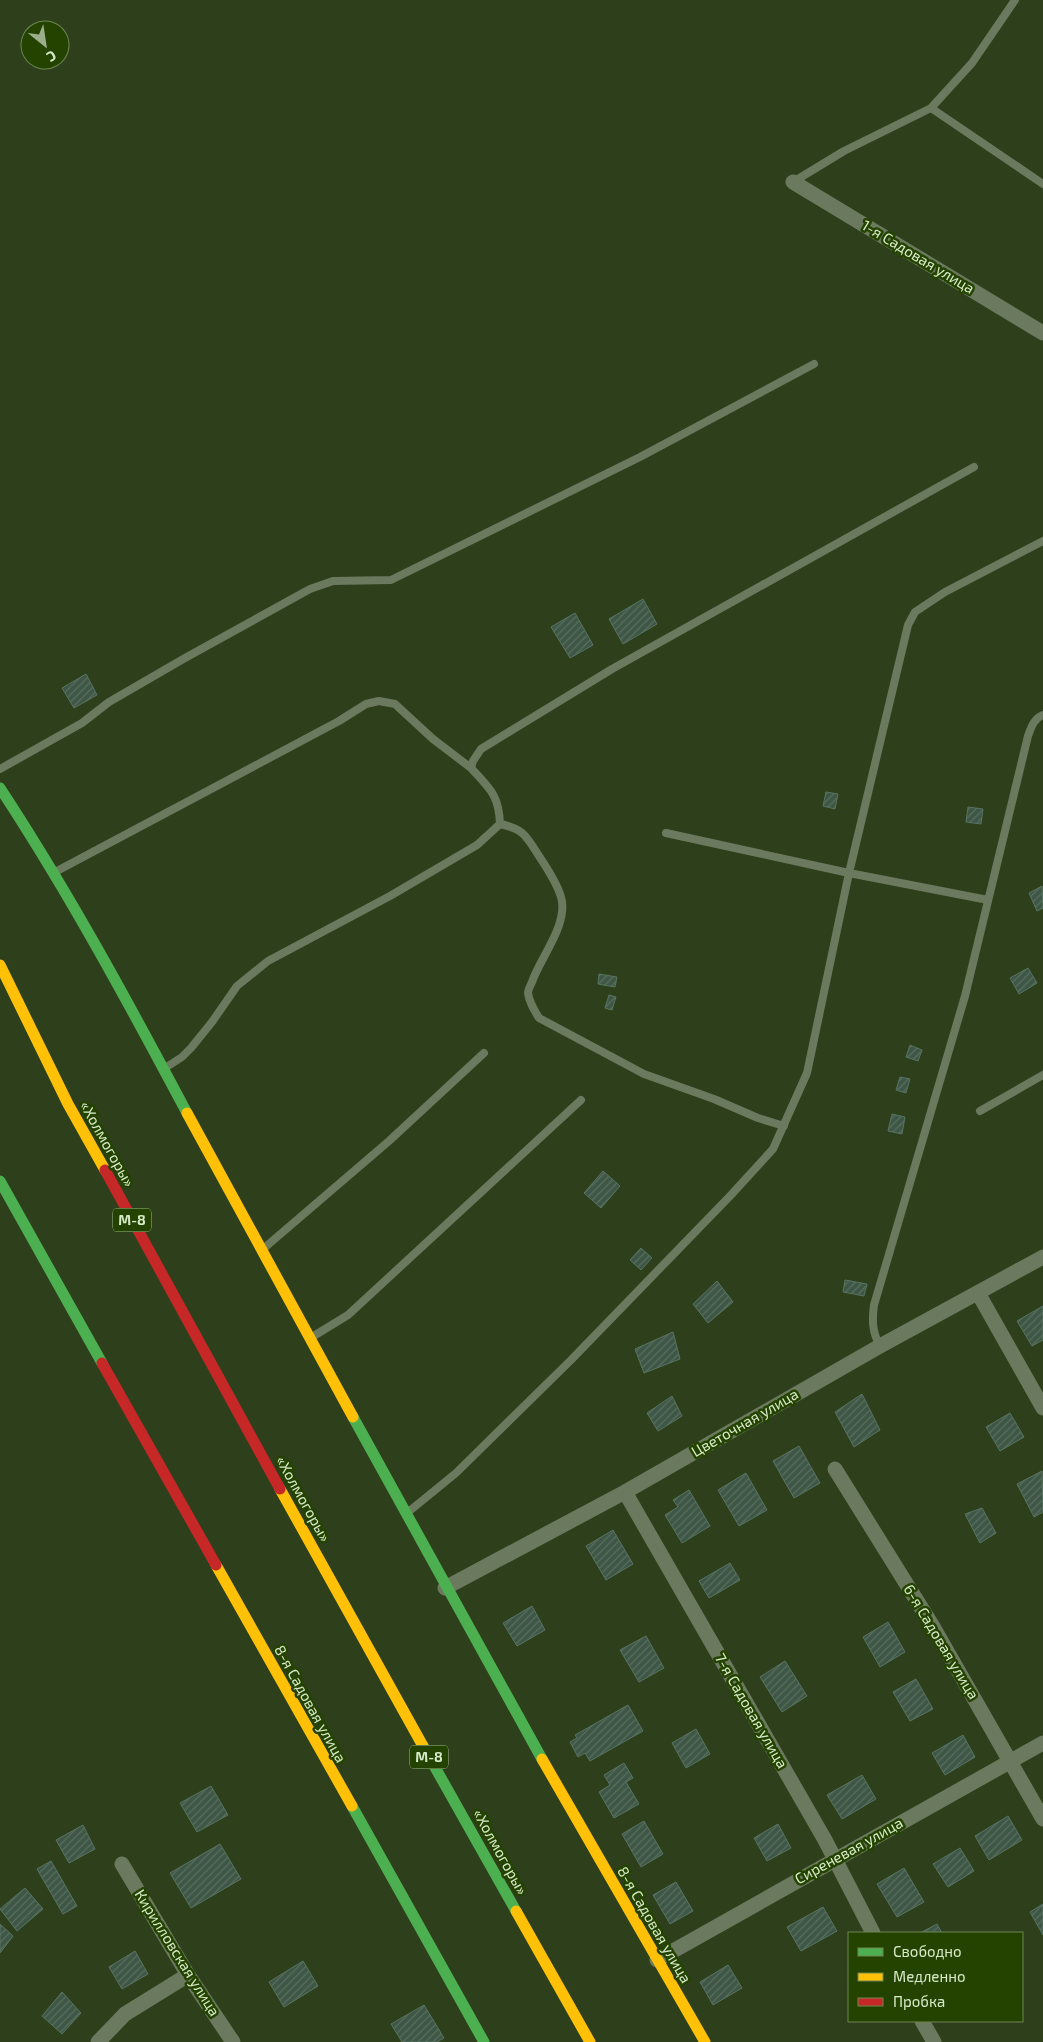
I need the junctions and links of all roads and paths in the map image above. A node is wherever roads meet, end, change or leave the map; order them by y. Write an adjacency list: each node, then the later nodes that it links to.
1 (1014, 0): 2 (lane)
2 (931, 108): 3 (lane); 4 (lane)
3 (793, 182): 5 (street, 1-я Садовая улица)
4 (1043, 184)
5 (1043, 333)
6 (814, 364): 11 (lane)
7 (974, 468): 10 (lane)
8 (1043, 541): 16 (lane)
9 (1043, 715): 17 (lane)
10 (472, 768): 13 (lane); 15 (lane)
11 (0, 769)
12 (0, 788): 15 (main road, 8-я Садовая улица)
13 (500, 824): 20 (lane); 24 (lane)
14 (666, 833): 16 (lane)
15 (54, 873): 20 (main road, 8-я Садовая улица)
16 (849, 873): 17 (lane); 24 (lane)
17 (988, 900): 30 (lane)
18 (0, 965): 48 (main road, «Холмогоры» / М-8)
19 (484, 1053): 26 (lane)
20 (164, 1069): 26 (main road, 8-я Садовая улица)
21 (1043, 1075): 23 (lane)
22 (580, 1100): 29 (lane)
23 (980, 1111)
24 (784, 1126): 34 (lane)
25 (0, 1181): 47 (main road, 8-я Садовая улица)
26 (261, 1250): 29 (main road, 8-я Садовая улица)
27 (1043, 1256): 28 (street, Цветочная улица)
28 (978, 1293): 30 (street, Цветочная улица); 31 (street)
29 (310, 1338): 34 (main road, 8-я Садовая улица)
30 (880, 1346): 33 (street, Цветочная улица)
31 (1043, 1408)
32 (834, 1469): 37 (street, 6-я Садовая улица)
33 (625, 1492): 35 (street, Цветочная улица); 39 (street, 7-я Садовая улица)
34 (405, 1514): 35 (main road, 8-я Садовая улица)
35 (445, 1588): 42 (main road, 8-я Садовая улица)
36 (1043, 1743): 37 (street, Сиреневая улица)
37 (1010, 1761): 38 (street, 6-я Садовая улица); 39 (street, Сиреневая улица)
38 (1043, 1819)
39 (833, 1859): 41 (street, 7-я Садовая улица); 42 (street, Сиреневая улица)
40 (122, 1864): 43 (street, Кирилловская улица)
41 (872, 1932)
42 (657, 1960): 49 (main road, 8-я Садовая улица)
43 (188, 1975): 45 (street); 46 (street, Кирилловская улица)
44 (923, 2022): 50 (street)
45 (98, 2042)
46 (233, 2042)
47 (484, 2042)
48 (590, 2042)
49 (705, 2042)
50 (934, 2042)

